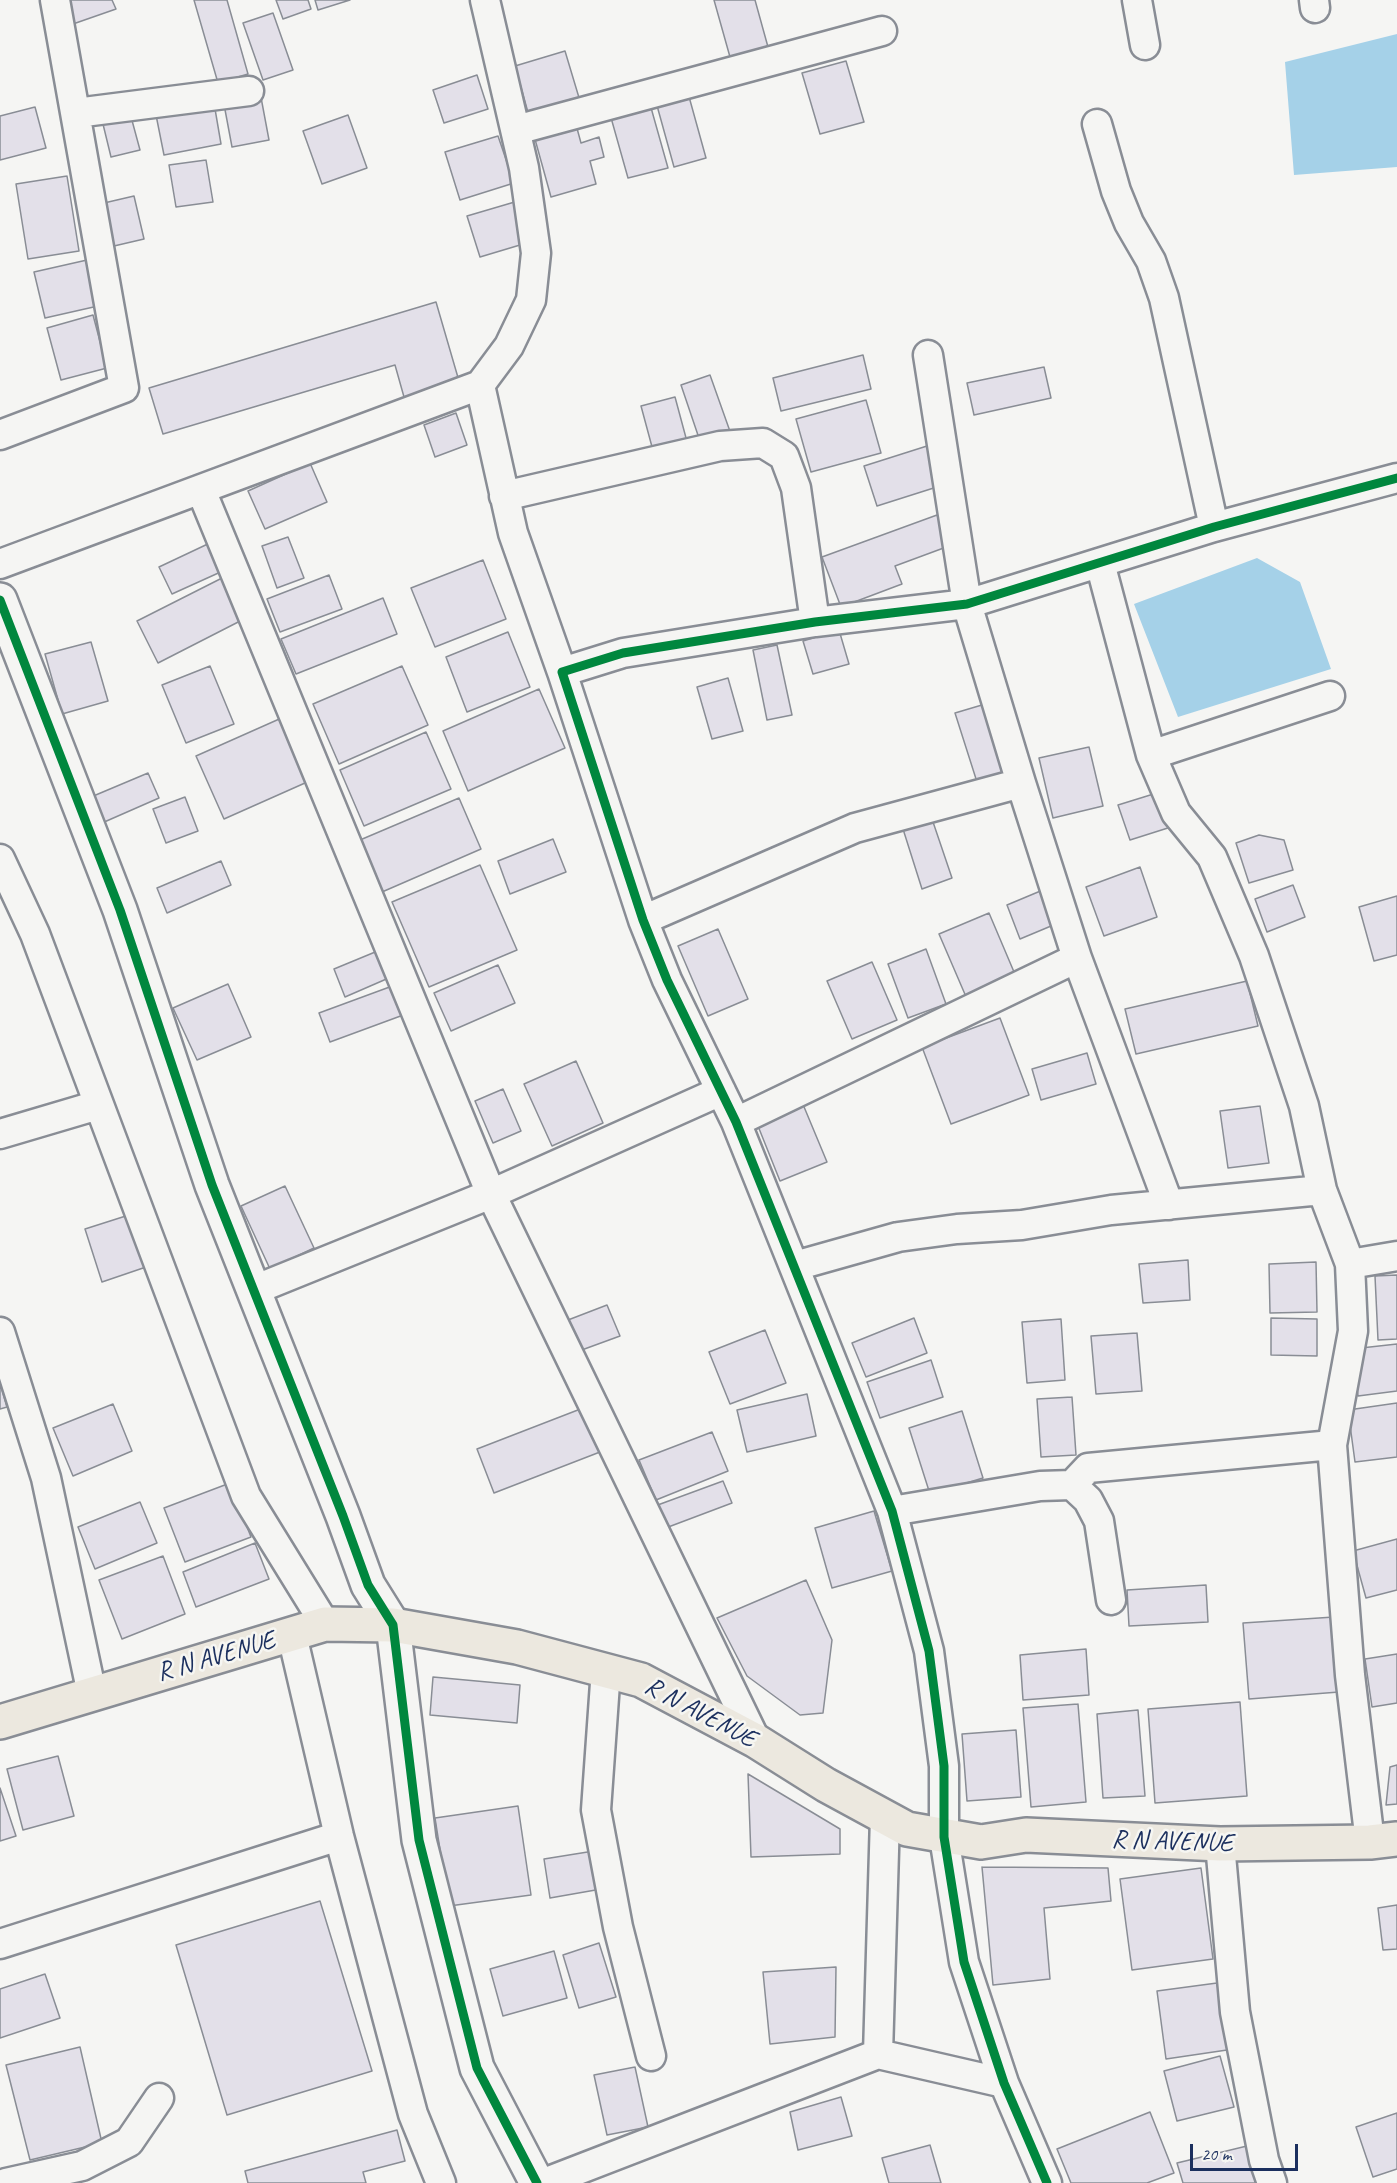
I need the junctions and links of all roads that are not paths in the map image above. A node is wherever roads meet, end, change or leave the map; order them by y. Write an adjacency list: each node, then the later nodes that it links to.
1 (55, 0): 7 (street)
2 (485, 0): 9 (street)
3 (1137, 0): 5 (street)
4 (882, 32): 9 (street)
5 (1145, 45)
6 (249, 91): 7 (street)
7 (76, 113): 12 (street)
8 (1097, 124): 16 (street)
9 (516, 130): 11 (street)
10 (928, 355): 20 (street)
11 (480, 385): 14 (street); 15 (street)
12 (0, 435)
13 (1397, 478): 16 (street)
14 (201, 490): 18 (street); 34 (street)
15 (504, 495): 21 (street); 22 (street)
16 (1214, 527): 17 (street)
17 (1100, 563): 20 (street); 24 (street)
18 (0, 564)
19 (0, 600): 39 (street)
20 (967, 604): 21 (street); 25 (street)
21 (814, 622): 22 (street)
22 (562, 672): 27 (street)
23 (1330, 696): 24 (street)
24 (1151, 755): 33 (street)
25 (1021, 783): 27 (street); 28 (street)
26 (0, 860): 30 (street)
27 (643, 920): 29 (street)
28 (1077, 958): 31 (street); 35 (street)
29 (721, 1091): 31 (street); 34 (street)
30 (98, 1105): 32 (street); 45 (street)
31 (736, 1122): 38 (street)
32 (0, 1134)
33 (1322, 1190): 35 (street); 37 (street)
34 (491, 1194): 39 (street); 51 (street)
35 (1169, 1205): 38 (street)
36 (1397, 1256): 37 (street)
37 (1350, 1264): 41 (street)
38 (795, 1266): 43 (street)
39 (254, 1290): 46 (street)
40 (0, 1332): 49 (street)
41 (1332, 1445): 42 (street); 55 (street)
42 (1072, 1485): 43 (street); 44 (street)
43 (892, 1511): 54 (street)
44 (1111, 1600)
45 (325, 1624): 46 (main road, R N AVENUE); 47 (main road, R N AVENUE)
46 (393, 1625): 48 (main road, R N AVENUE); 64 (street)
47 (292, 1635): 49 (main road, R N AVENUE); 53 (street)
48 (606, 1669): 51 (main road, R N AVENUE); 59 (street)
49 (92, 1694): 50 (main road, R N AVENUE)
50 (0, 1722)
51 (756, 1741): 52 (main road, R N AVENUE)
52 (885, 1817): 54 (main road, R N AVENUE); 58 (street)
53 (339, 1836): 57 (street); 63 (street)
54 (944, 1837): 56 (main road, R N AVENUE); 60 (street)
55 (1383, 1840): 56 (main road, R N AVENUE)
56 (1220, 1844): 67 (street)
57 (0, 1944)
58 (878, 2054): 60 (street); 65 (street)
59 (651, 2056)
60 (1004, 2083): 66 (street)
61 (159, 2098): 62 (street)
62 (6, 2183)
63 (441, 2183)
64 (537, 2183)
65 (544, 2183)
66 (1047, 2183)
67 (1272, 2183)

